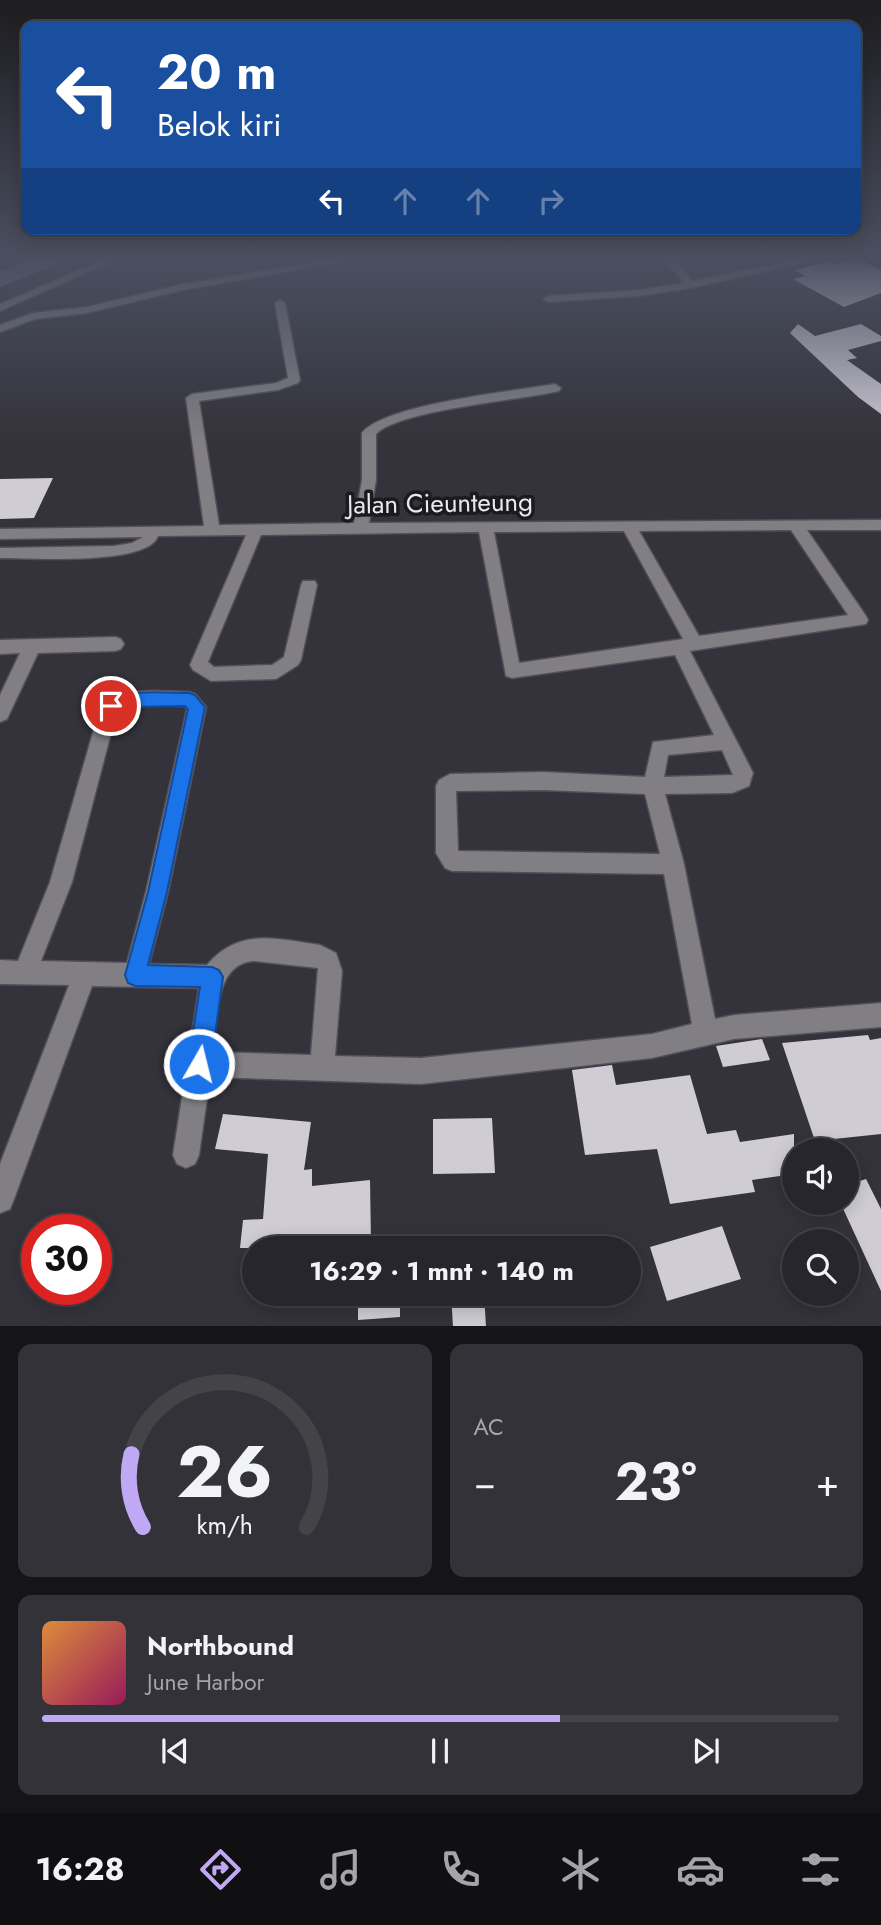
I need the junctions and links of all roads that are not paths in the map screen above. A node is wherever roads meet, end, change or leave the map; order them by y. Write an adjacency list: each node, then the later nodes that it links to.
1 (21, 321): 3 (street)
2 (283, 321): 11 (street)
3 (0, 329)
4 (555, 388): 9 (street)
5 (796, 526): 6 (street, Jalan Cieunteung); 8 (street, Jalan Cieunteung); 19 (street)
6 (881, 526)
7 (486, 527): 8 (street, Jalan Cieunteung); 9 (street, Jalan Cieunteung); 19 (street)
8 (629, 527): 19 (street)
9 (361, 528): 10 (street, Jalan Cieunteung)
10 (256, 530): 11 (street, Jalan Cieunteung); 15 (street)
11 (212, 531): 12 (street, Jalan Cieunteung)
12 (152, 532): 13 (street, Jalan Cieunteung); 14 (street)
13 (0, 534)
14 (0, 553)
15 (309, 585)
16 (115, 645): 18 (street)
17 (0, 646): 18 (street)
18 (32, 646): 20 (street)
19 (686, 646): 21 (street)
20 (0, 714)
21 (726, 742): 22 (street); 22 (street)
22 (653, 786): 23 (street); 23 (street)
23 (673, 864): 30 (street)
24 (0, 972): 25 (street)
25 (25, 973): 26 (street); 27 (street)
26 (85, 974): 27 (street); 34 (street)
27 (135, 975): 28 (street)
28 (212, 977): 31 (street); 32 (street)
29 (881, 1014): 30 (street)
30 (706, 1033): 32 (street)
31 (199, 1064): 32 (street); 33 (street)
32 (322, 1066)
33 (186, 1154)
34 (0, 1199)

